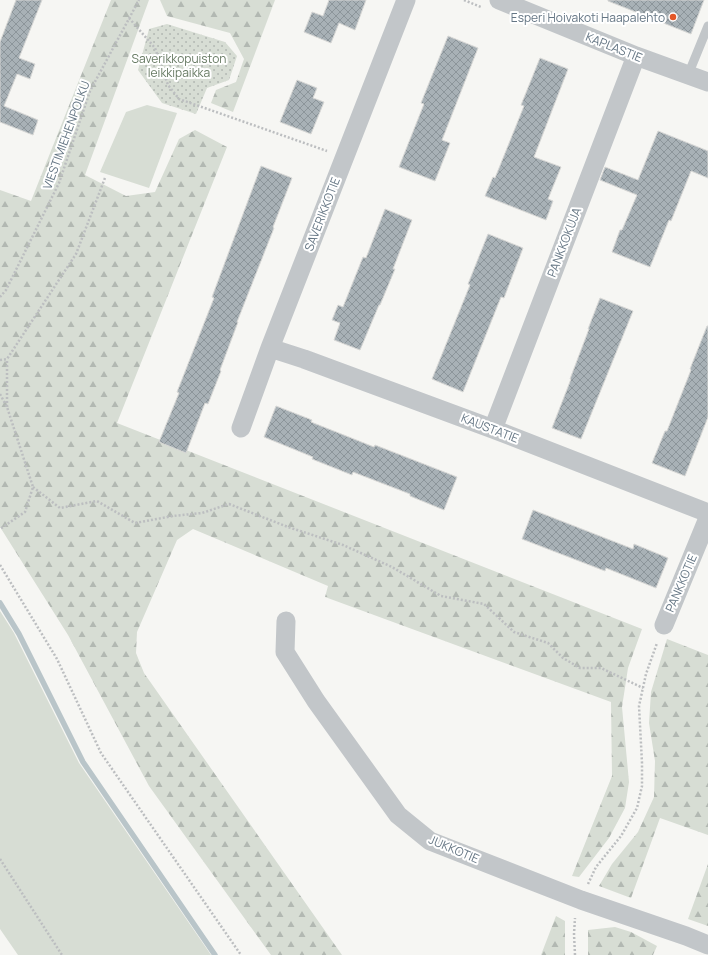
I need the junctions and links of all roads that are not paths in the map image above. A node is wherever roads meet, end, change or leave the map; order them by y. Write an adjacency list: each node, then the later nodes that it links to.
1 (406, 0): 7 (street, SAVERIKKOTIE)
2 (499, 0): 4 (street, KAPLASTIE)
3 (708, 26): 5 (lane)
4 (636, 56): 5 (street, KAPLASTIE); 9 (street, PANKKOKUJA)
5 (688, 75): 6 (street, KAPLASTIE)
6 (708, 82)
7 (270, 348): 8 (street, SAVERIKKOTIE); 9 (street, KAUSTATIE)
8 (241, 428)
9 (493, 429): 10 (street, KAUSTATIE)
10 (708, 513)
11 (708, 518): 13 (street, PANKKOTIE)
12 (286, 620): 14 (street, JUKKOTIE)
13 (664, 625)
14 (708, 945)

